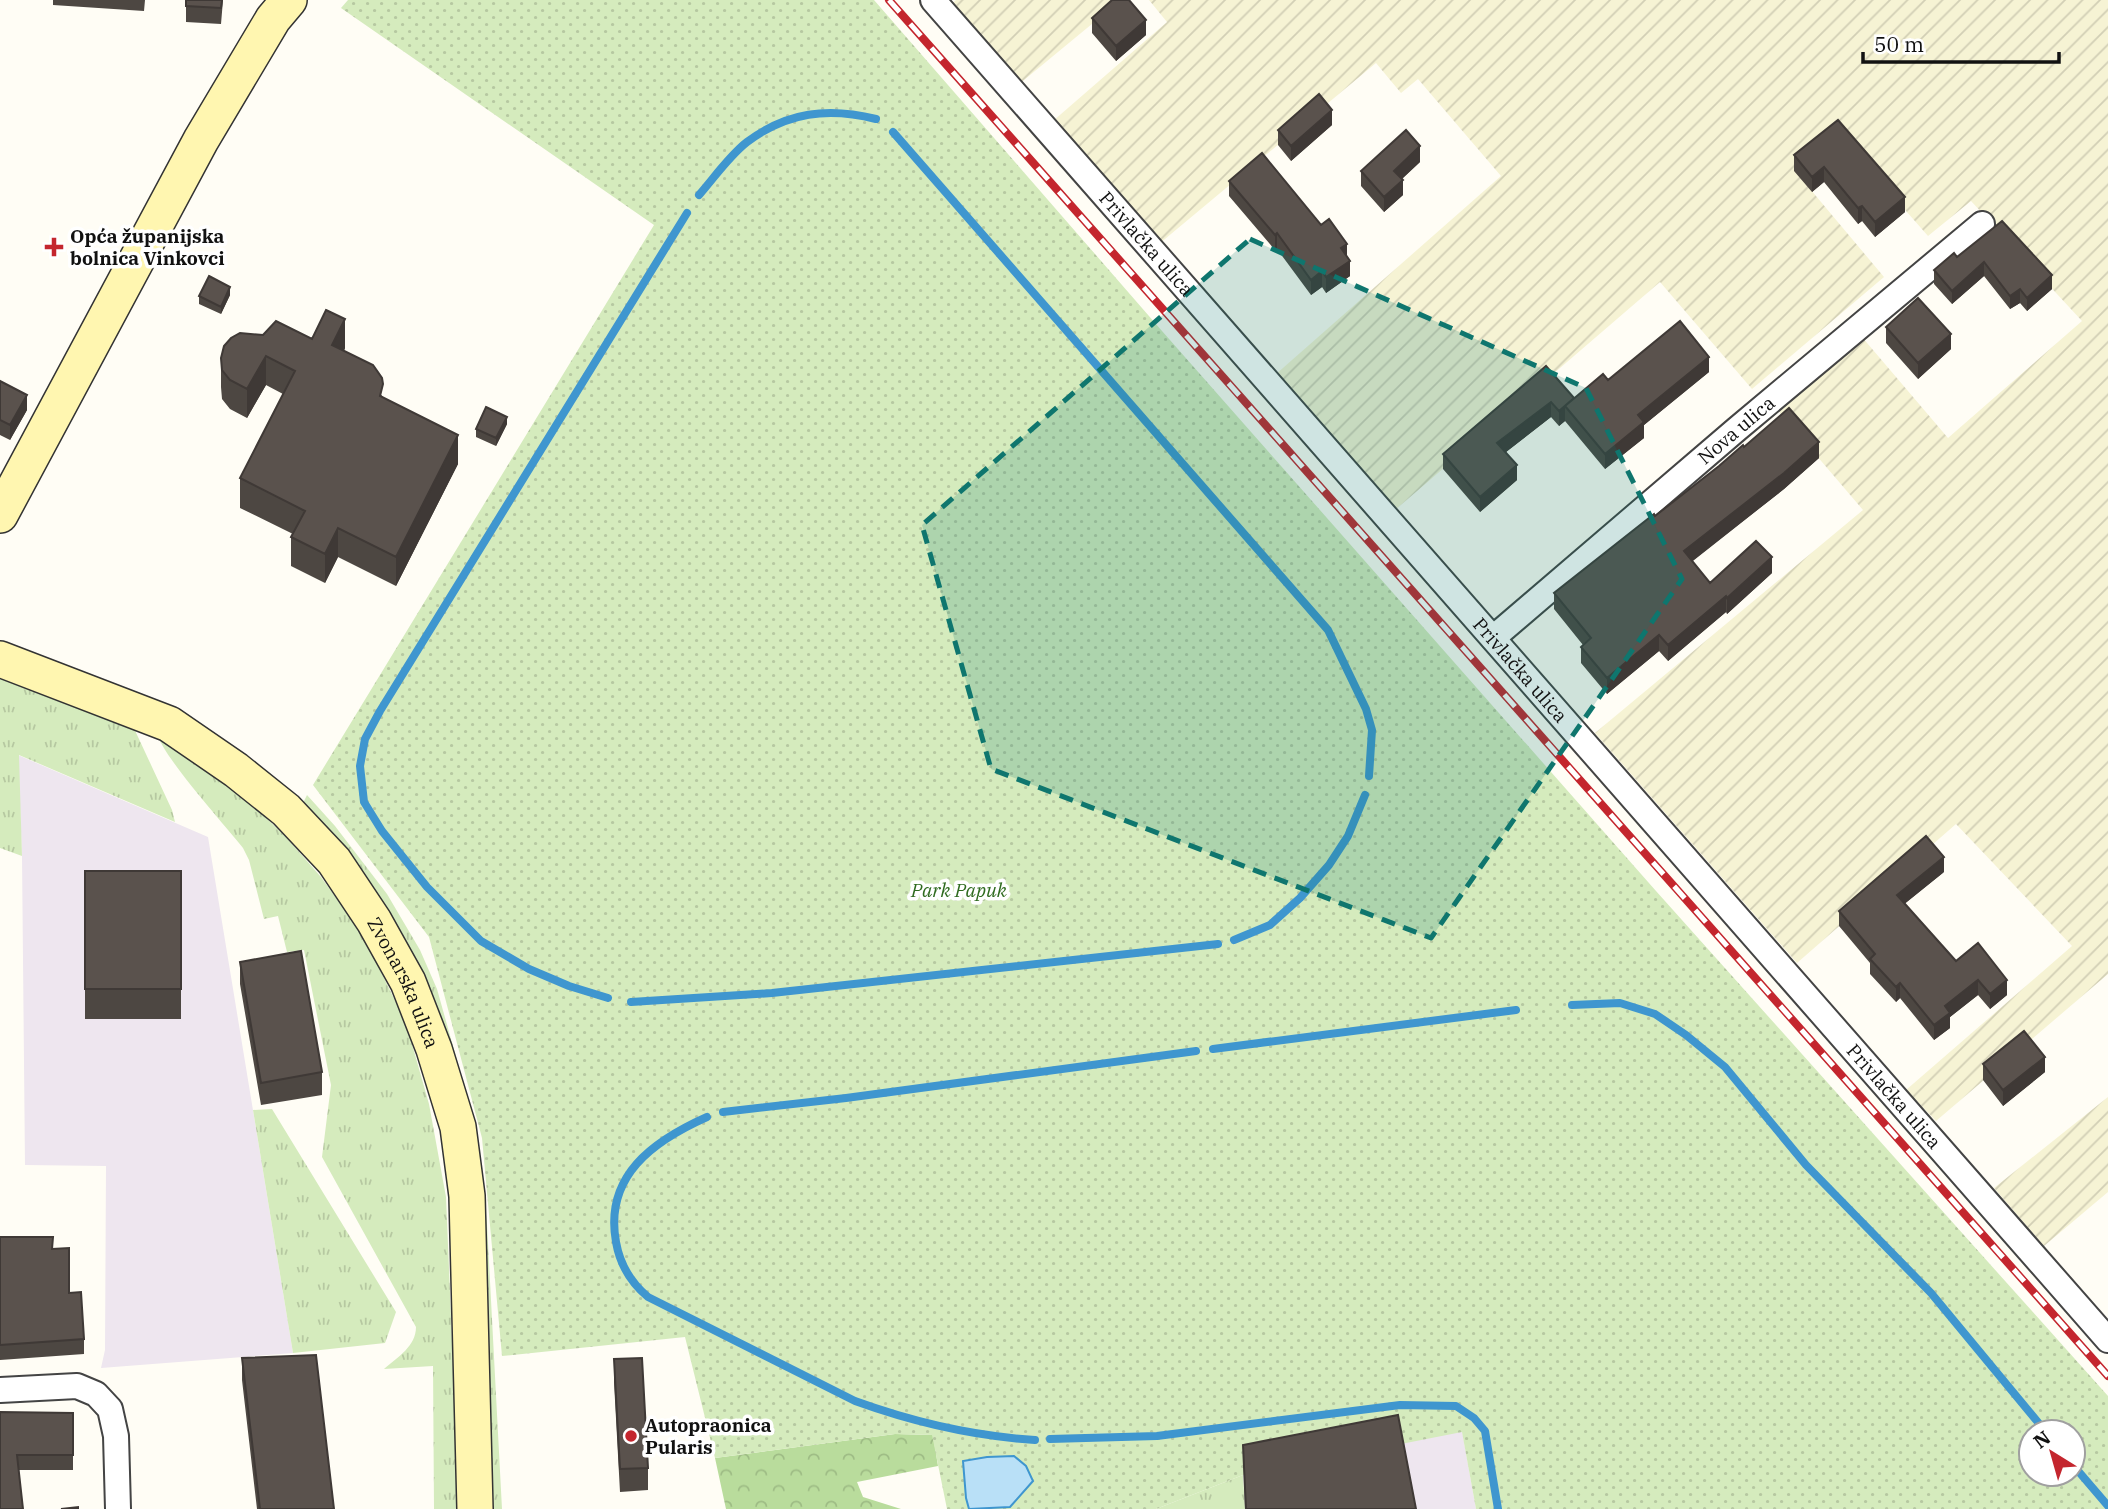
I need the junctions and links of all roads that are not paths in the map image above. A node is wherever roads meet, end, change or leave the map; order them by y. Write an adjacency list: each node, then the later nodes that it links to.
1 (289, 0): 4 (main road)
2 (933, 0): 5 (street, Privlačka ulica)
3 (1982, 224): 5 (street, Nova ulica)
4 (0, 515)
5 (1493, 638): 7 (street, Privlačka ulica)
6 (0, 659): 10 (main road, Zvonarska ulica)
7 (2108, 1340)
8 (0, 1390): 9 (street)
9 (118, 1509)
10 (475, 1509)

